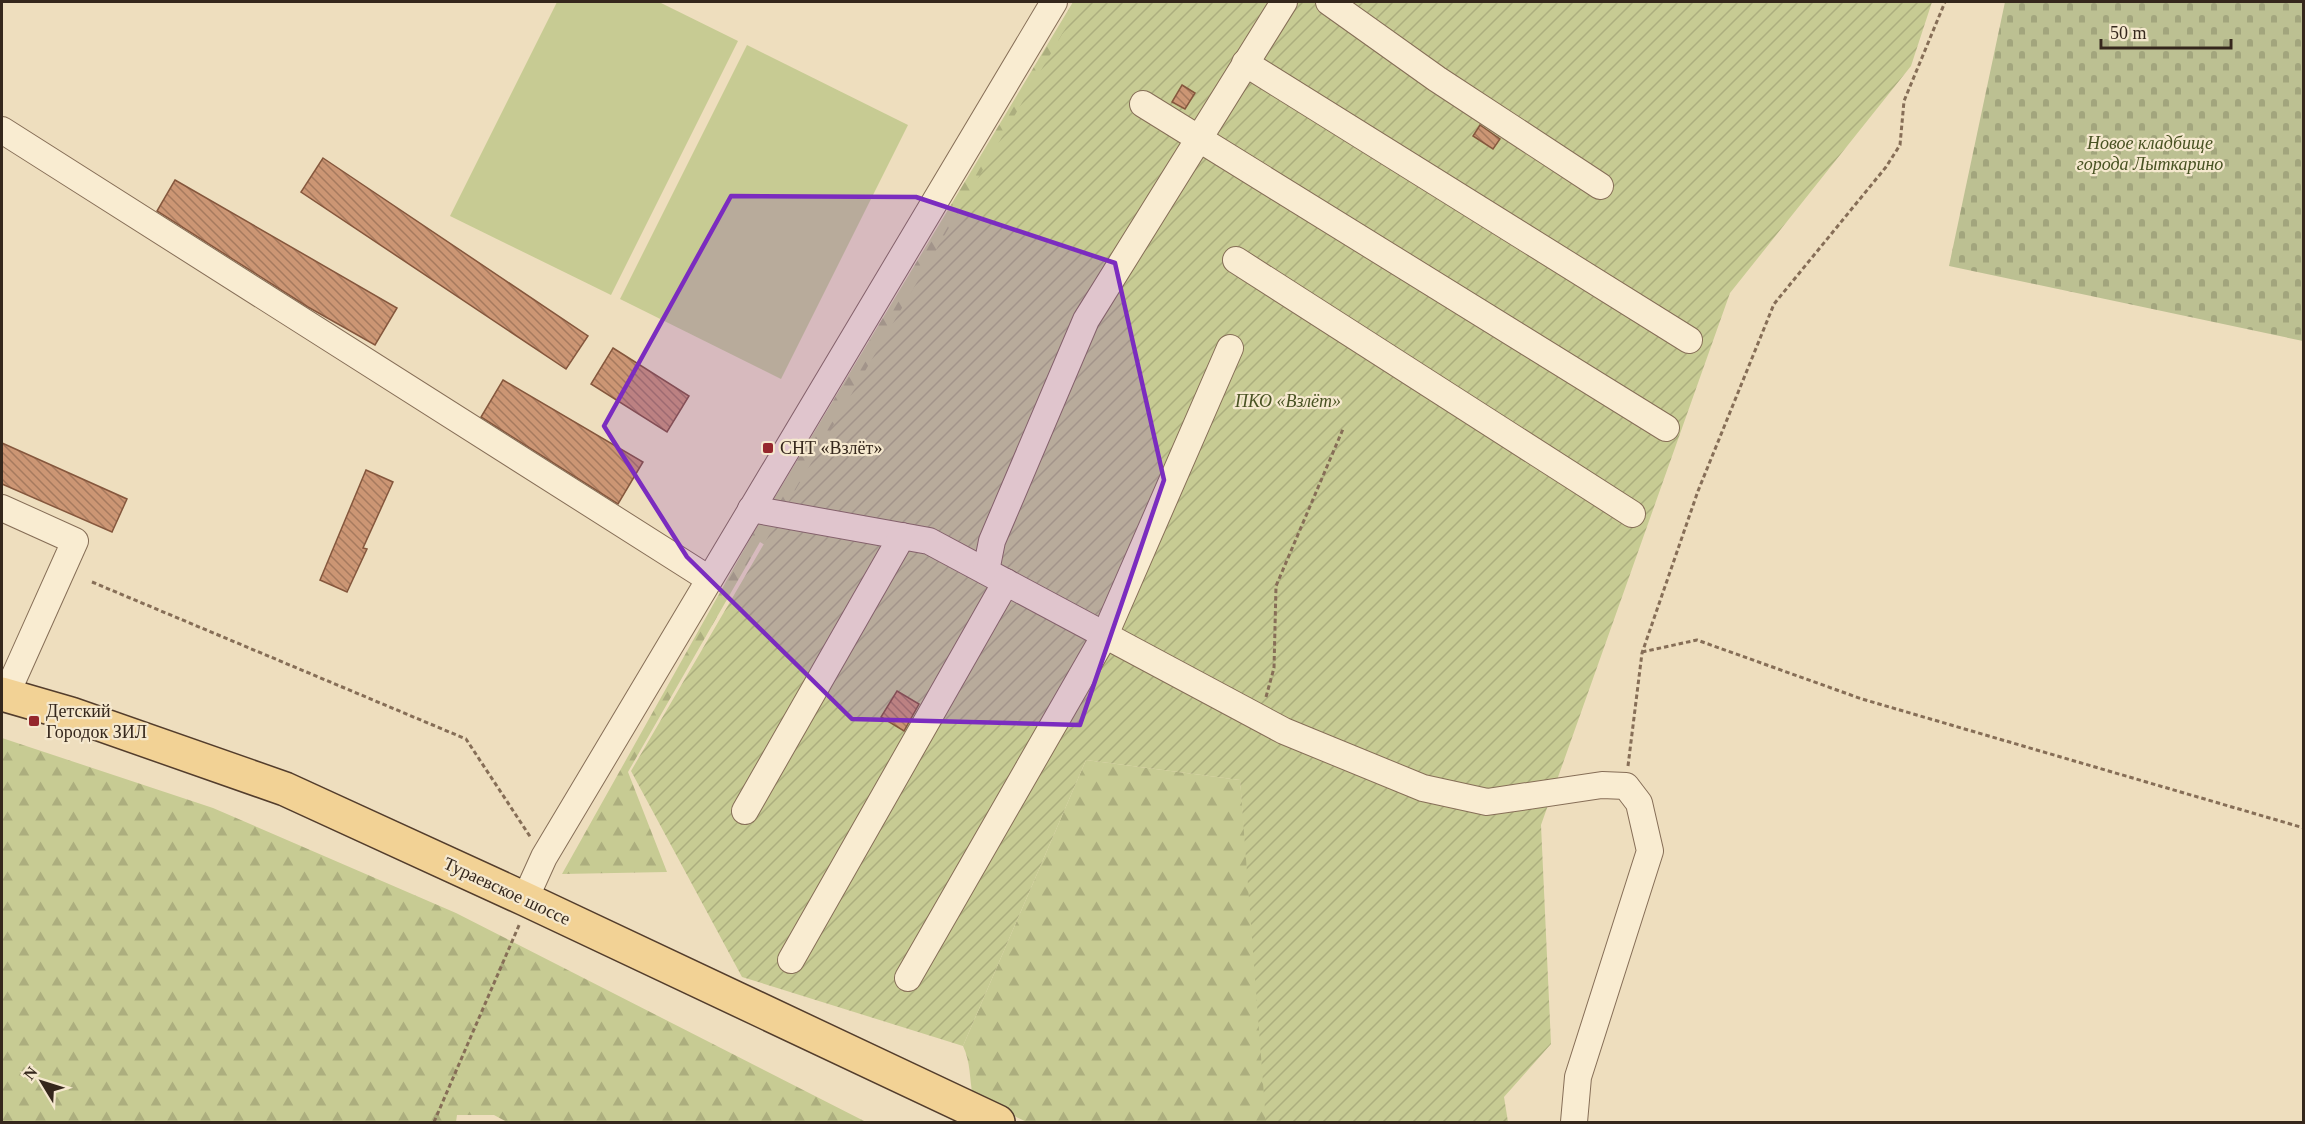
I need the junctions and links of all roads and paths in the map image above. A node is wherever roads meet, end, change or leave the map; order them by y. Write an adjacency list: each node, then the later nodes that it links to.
1 (1054, 2): 16 (street)
2 (1284, 2): 5 (street)
3 (1329, 2): 9 (street)
4 (1945, 2): 23 (path)
5 (1245, 63): 8 (street); 11 (street)
6 (1143, 104): 8 (street)
7 (2, 130): 20 (street)
8 (1199, 136): 13 (street); 19 (street)
9 (1600, 186)
10 (1236, 260): 17 (street)
11 (1689, 340)
12 (1230, 348): 22 (street)
13 (1666, 428)
14 (1343, 429): 25 (path)
15 (2, 508): 24 (street)
16 (751, 509): 18 (street); 20 (street)
17 (1632, 513)
18 (902, 536): 19 (street); 27 (street)
19 (996, 577): 22 (street); 31 (street)
20 (709, 579): 29 (street)
21 (92, 582): 29 (path)
22 (1105, 635): 25 (street); 32 (street)
23 (1642, 652): 26 (path); 28 (path)
24 (4, 695): 30 (main road, Тураевское шоссе)
25 (1261, 719): 26 (street)
26 (1626, 786): 35 (street)
27 (745, 812)
28 (2304, 828)
29 (544, 857): 30 (street)
30 (525, 898): 33 (path); 34 (main road, Тураевское шоссе)
31 (791, 960)
32 (908, 978)
33 (434, 1122)
34 (998, 1122)
35 (1574, 1122)

